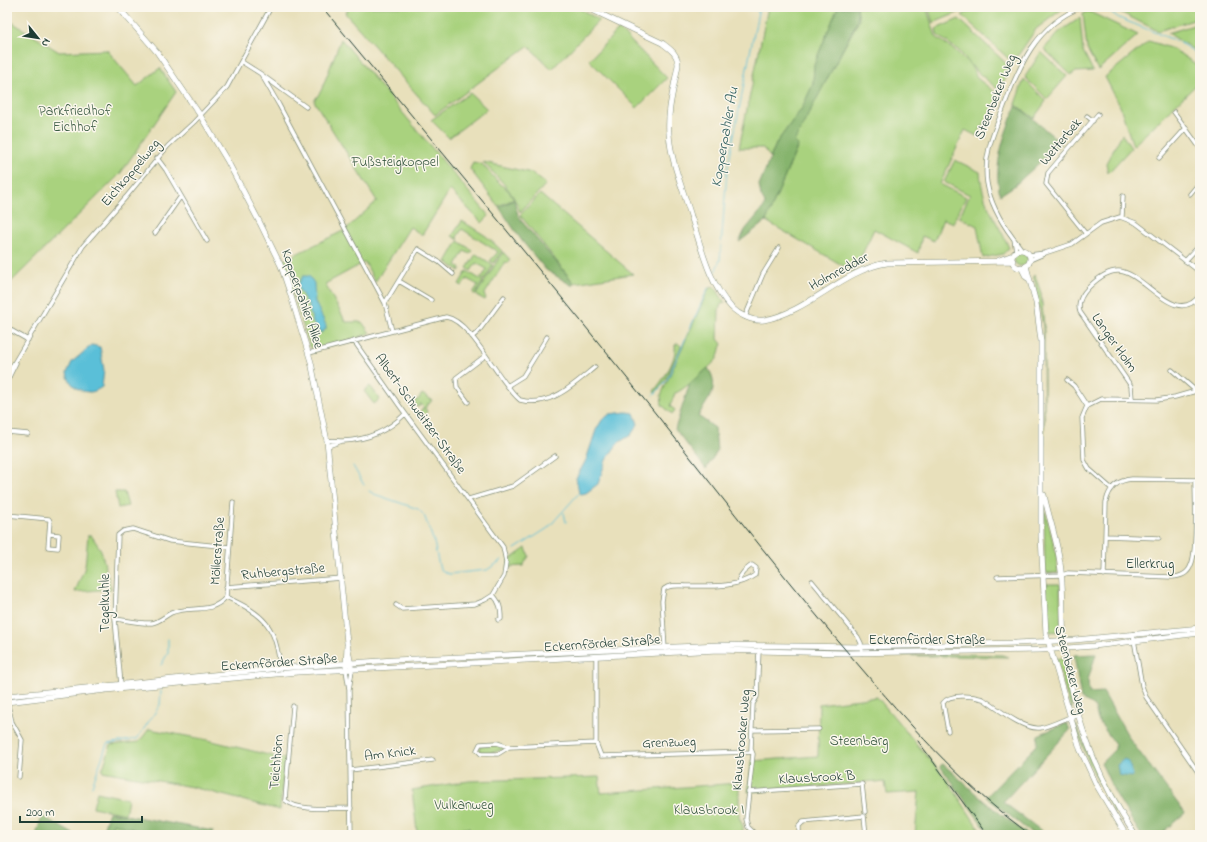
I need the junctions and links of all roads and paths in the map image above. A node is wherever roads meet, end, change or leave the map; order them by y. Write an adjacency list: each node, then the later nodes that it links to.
1 (118, 7): 10 (street, Kopperpahler Allee)
2 (271, 7): 5 (street, Eichkoppelweg)
3 (586, 7): 38 (street)
4 (1082, 7): 27 (street, Steenbeker Weg)
5 (242, 62): 6 (street); 10 (street, Eichkoppelweg)
6 (261, 74): 7 (street); 37 (street)
7 (306, 107)
8 (1174, 112): 13 (street)
9 (1098, 114): 12 (street, Wetterbek)
10 (200, 115): 15 (street, Eichkoppelweg); 45 (street, Kopperpahler Allee)
11 (1087, 116): 12 (street, Wetterbek)
12 (1093, 121): 23 (street, Wetterbek)
13 (1186, 128): 14 (street); 16 (street)
14 (1200, 148)
15 (157, 158): 19 (street); 43 (street, Eichkoppelweg)
16 (1159, 158)
17 (1200, 182): 18 (street)
18 (1190, 194)
19 (181, 196): 22 (street); 24 (street)
20 (1123, 196): 21 (street)
21 (1122, 217): 23 (street); 29 (street)
22 (154, 233)
23 (1086, 234): 28 (street)
24 (208, 241)
25 (1200, 245): 29 (street)
26 (779, 248): 38 (street)
27 (1016, 254): 28 (street, Steenbeker Weg); 30 (street, Steenbeker Weg); 38 (street, Holmredder)
28 (1029, 257): 30 (street)
29 (1185, 261): 31 (street)
30 (1023, 267): 65 (street, Steenbeker Weg)
31 (1200, 272)
32 (453, 274): 33 (street)
33 (399, 281): 36 (street); 37 (street)
34 (1200, 295): 55 (street, Langer Holm)
35 (504, 297): 41 (street)
36 (431, 300)
37 (385, 303): 40 (street)
38 (745, 317)
39 (7, 328): 43 (street)
40 (392, 331): 41 (street); 44 (street)
41 (472, 337): 46 (street)
42 (547, 337): 53 (street)
43 (28, 340): 49 (street, Eichkoppelweg)
44 (354, 342): 45 (street); 58 (street, Albert-Schweitzer-Straße)
45 (309, 354): 61 (street, Kopperpahler Allee)
46 (485, 356): 53 (street); 56 (street)
47 (595, 367): 53 (street)
48 (1172, 370): 54 (street)
49 (10, 371): 50 (street, Eichkoppelweg); 52 (street, Eichkoppelweg)
50 (7, 375)
51 (1067, 380): 57 (street)
52 (7, 381)
53 (507, 386)
54 (1198, 391): 55 (street)
55 (1132, 400): 57 (street)
56 (468, 402)
57 (1088, 406): 66 (street)
58 (405, 414): 61 (street); 67 (street, Albert-Schweitzer-Straße)
59 (7, 432): 60 (street)
60 (28, 434)
61 (328, 443): 78 (street, Kopperpahler Allee)
62 (555, 456): 67 (street)
63 (1195, 480): 64 (street); 66 (street); 75 (street, Ellerkrug)
64 (1200, 480)
65 (1042, 488): 74 (street, Steenbeker Weg); 77 (street, Steenbeker Weg)
66 (1112, 489): 71 (street)
67 (469, 499): 82 (street, Albert-Schweitzer-Straße)
68 (233, 502): 73 (street, Möllerstraße)
69 (7, 515): 70 (street)
70 (49, 534): 70 (street)
71 (1105, 536): 72 (street); 75 (street)
72 (1159, 538)
73 (229, 547): 81 (street, Möllerstraße); 85 (street, Tegelkuhle)
74 (1062, 575): 75 (street, Ellerkrug); 77 (street, Ellerkrug); 90 (street, Steenbeker Weg)
75 (1104, 575)
76 (997, 576): 77 (street, Ellerkrug)
77 (1042, 576): 91 (street, Steenbeker Weg)
78 (342, 578): 81 (street, Ruhbergstraße); 101 (street, Kopperpahler Allee)
79 (812, 580): 96 (street)
80 (738, 582): 80 (street); 95 (street)
81 (226, 587): 83 (street, Möllerstraße)
82 (493, 595): 84 (street); 86 (street)
83 (226, 597): 85 (street); 102 (street, Möllerstraße)
84 (396, 605)
85 (115, 619): 104 (street, Tegelkuhle)
86 (498, 620)
87 (1200, 628): 89 (street, Eckernförder Straße)
88 (1200, 633): 92 (street, Eckernförder Straße)
89 (1134, 634): 90 (street, Eckernförder Straße); 92 (street)
90 (1065, 640): 91 (street, Eckernförder Straße); 94 (street, Steenbeker Weg)
91 (1048, 641): 96 (street, Eckernförder Straße); 97 (street, Steenbeker Weg)
92 (1134, 641): 94 (street, Eckernförder Straße); 118 (street)
93 (759, 647): 95 (street, Eckernförder Straße); 96 (street, Eckernförder Straße); 111 (street, Klausbrooker Weg)
94 (1066, 649): 97 (street, Eckernförder Straße); 108 (street, Steenbeker Weg)
95 (665, 650): 98 (street, Eckernförder Straße); 99 (street, Eckernförder Straße)
96 (862, 650): 97 (street, Eckernförder Straße)
97 (1050, 650): 109 (street, Steenbeker Weg)
98 (596, 651): 99 (street); 100 (street, Eckernförder Straße)
99 (596, 657): 100 (street, Eckernförder Straße); 113 (street)
100 (516, 658): 101 (street, Eckernförder Straße); 103 (street, Eckernförder Straße)
101 (348, 663): 102 (street, Eckernförder Straße); 103 (street, Kopperpahler Allee)
102 (280, 670): 103 (street, Eckernförder Straße); 104 (street, Eckernförder Straße)
103 (349, 670): 117 (street)
104 (121, 686): 105 (street, Eckernförder Straße); 106 (street, Eckernförder Straße)
105 (7, 696)
106 (7, 702): 119 (street)
107 (293, 706): 121 (street, Teichhörn)
108 (1078, 714): 109 (street); 123 (street, Steenbeker Weg)
109 (1070, 717): 112 (street); 124 (street, Steenbeker Weg)
110 (819, 729): 111 (street)
111 (752, 730): 115 (street, Klausbrooker Weg)
112 (948, 731)
113 (596, 743): 114 (street); 115 (street, Grenzweg)
114 (508, 747): 114 (street)
115 (752, 752): 120 (street, Klausbrooker Weg)
116 (433, 760): 117 (street, Am Knick)
117 (350, 770): 121 (street)
118 (1200, 775)
119 (19, 777)
120 (748, 792): 122 (street, Klausbrook B); 126 (street, Klausbrooker Weg)
121 (351, 808): 125 (street)
122 (865, 812)
123 (1125, 820): 124 (street); 130 (street, Steenbeker Weg)
124 (1119, 824): 129 (street, Steenbeker Weg)
125 (351, 835)
126 (756, 835)
127 (799, 835): 128 (street)
128 (866, 835)
129 (1126, 835)
130 (1135, 835)

